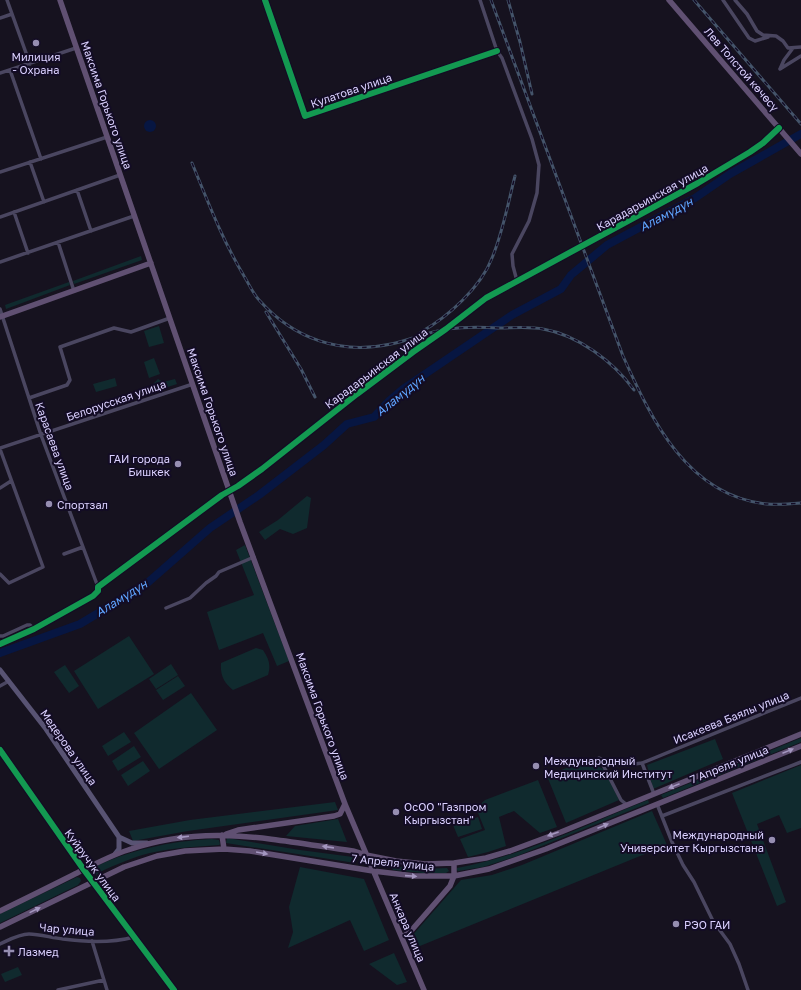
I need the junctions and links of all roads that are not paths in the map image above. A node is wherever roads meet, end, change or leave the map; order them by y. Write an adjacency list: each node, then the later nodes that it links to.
1 (7, 0): 8 (street)
2 (60, 0): 12 (main road, Максима Горького улица)
3 (265, 0): 14 (street, Кулатова улица)
4 (480, 0): 14 (street)
5 (670, 0): 19 (main road, Лев Толстой көчөсү)
6 (723, 0): 10 (street)
7 (735, 0): 10 (street)
8 (12, 14): 9 (street); 16 (street)
9 (0, 18)
10 (769, 37): 13 (street)
11 (801, 47): 13 (street)
12 (76, 48): 16 (street); 20 (main road, Максима Горького улица)
13 (793, 48): 15 (street)
14 (497, 51): 36 (street)
15 (801, 56)
16 (30, 64): 17 (street)
17 (10, 70): 18 (street); 22 (street)
18 (0, 73)
19 (781, 130): 21 (main road, Лев Толстой көчөсү); 36 (street, Карадарьинская улица)
20 (107, 137): 22 (street); 25 (main road, Максима Горького улица)
21 (800, 152)
22 (41, 159): 23 (street)
23 (30, 162): 24 (street); 27 (street)
24 (0, 172)
25 (120, 175): 26 (street); 29 (main road, Максима Горького улица)
26 (77, 190): 27 (street); 31 (street)
27 (44, 202): 28 (street)
28 (14, 212): 30 (street); 33 (street)
29 (134, 216): 31 (street); 35 (main road, Максима Горького улица)
30 (0, 217)
31 (91, 231): 32 (street)
32 (58, 242): 33 (street); 37 (street)
33 (28, 253): 34 (street)
34 (0, 262)
35 (151, 263): 37 (main road); 40 (main road, Максима Горького улица)
36 (517, 280): 47 (street, Карадарьинская улица)
37 (74, 291): 39 (main road)
38 (0, 309): 39 (street, Карасаева улица)
39 (1, 316): 42 (street, Карасаева улица)
40 (170, 318): 41 (main road, Максима Горького улица); 42 (street)
41 (193, 384): 43 (street, Белорусская улица); 47 (main road, Максима Горького улица)
42 (29, 398): 43 (street, Карасаева улица)
43 (41, 434): 44 (street, Белорусская улица); 48 (street, Карасаева улица)
44 (0, 448): 45 (street)
45 (12, 481): 46 (street); 51 (street)
46 (0, 488)
47 (230, 491): 50 (main road, Максима Горького улица); 52 (street, Карадарьинская улица)
48 (82, 547): 49 (street); 52 (street, Карасаева улица)
49 (64, 554)
50 (254, 557): 53 (street); 67 (main road, Максима Горького улица)
51 (0, 574)
52 (98, 587): 54 (street, Карадарьинская улица)
53 (166, 608)
54 (34, 629): 55 (street); 56 (street, Карадарьинская улица)
55 (0, 636)
56 (0, 644)
57 (0, 670): 58 (main road, Медерова улица)
58 (9, 681): 59 (street); 72 (main road, Медерова улица)
59 (0, 686)
60 (801, 698): 65 (street, Исакеева Баялы улица)
61 (801, 734): 66 (main road, 7 Апреля улица, one-way to 66)
62 (801, 746): 68 (main road, 7 Апреля улица, one-way to 62)
63 (0, 750): 78 (street, Куйручук улица)
64 (801, 762): 70 (street)
65 (642, 763): 66 (street); 69 (street, Исакеева Баялы улица)
66 (654, 794): 68 (main road); 69 (main road, 7 Апреля улица)
67 (345, 804): 71 (main road); 76 (main road, Максима Горького улица)
68 (657, 804): 70 (street); 80 (main road, 7 Апреля улица, one-way to 68)
69 (627, 805): 77 (main road, 7 Апреля улица, one-way to 77)
70 (662, 816): 93 (street)
71 (222, 835): 73 (main road, 7 Апреля улица, one-way to 73); 74 (main road); 76 (main road, 7 Апреля улица, one-way to 71)
72 (119, 837): 73 (main road); 75 (main road)
73 (152, 843): 75 (main road, 7 Апреля улица)
74 (224, 849): 79 (main road, 7 Апреля улица, one-way to 79); 81 (main road, 7 Апреля улица)
75 (114, 855): 78 (main road, 7 Апреля улица)
76 (366, 855): 77 (main road, 7 Апреля улица); 79 (main road, Максима Горького улица)
77 (454, 864): 80 (main road)
78 (84, 870): 81 (street, Куйручук улица); 82 (main road, 7 Апреля улица)
79 (373, 871): 80 (main road, 7 Апреля улица, one-way to 80); 85 (main road, Анкара улица)
80 (454, 876): 85 (main road)
81 (92, 881): 83 (main road, 7 Апреля улица, one-way to 81); 84 (street, Куйручук улица)
82 (0, 911)
83 (0, 927)
84 (134, 937): 86 (street, Чар улица); 91 (street, Куйручук улица)
85 (402, 937): 92 (main road, Анкара улица)
86 (92, 941): 87 (street, Чар улица); 88 (street)
87 (0, 944)
88 (104, 980): 89 (street); 90 (street)
89 (58, 990)
90 (107, 990)
91 (174, 990)
92 (424, 990)
93 (748, 990)

